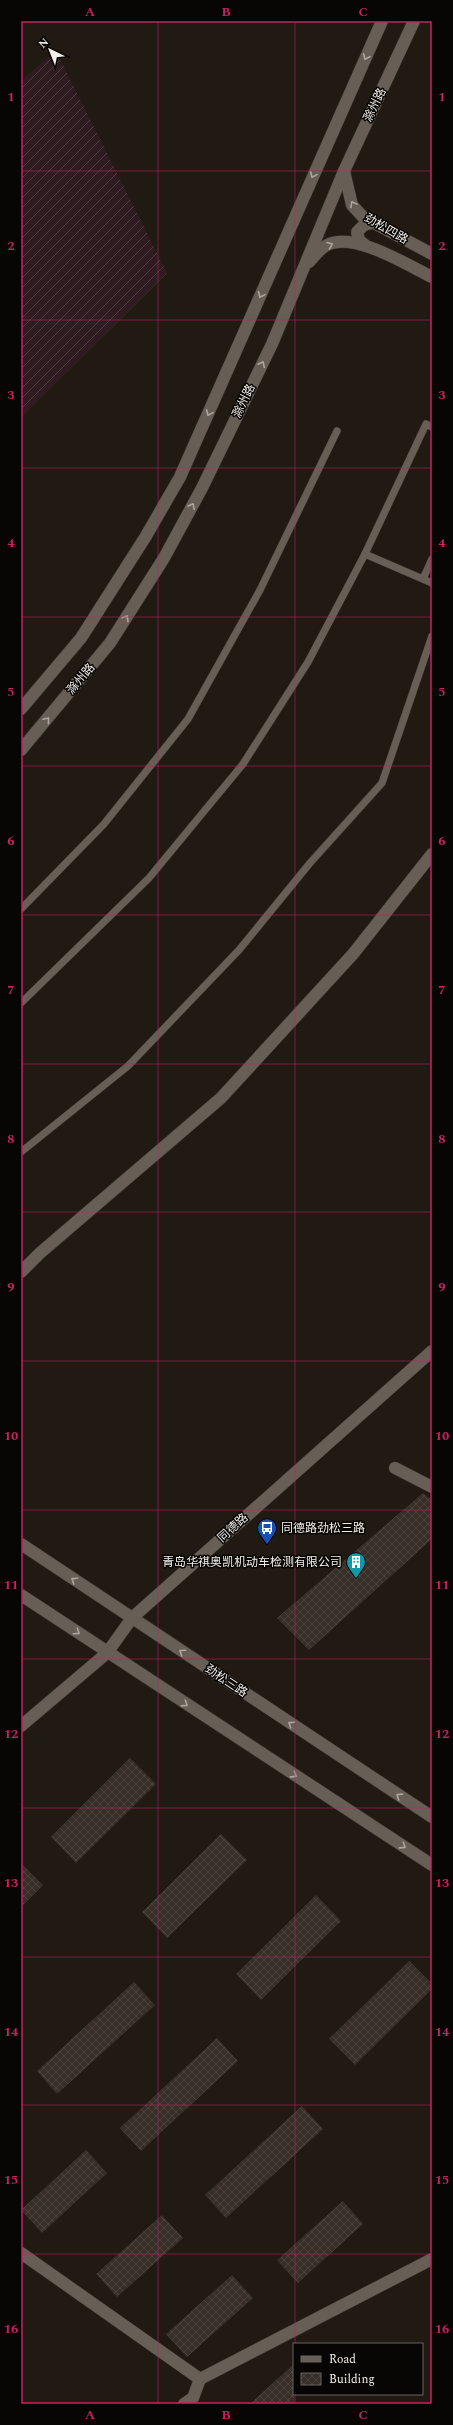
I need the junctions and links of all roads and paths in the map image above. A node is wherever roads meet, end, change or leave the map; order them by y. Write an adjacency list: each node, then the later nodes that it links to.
1 (375, 21): 5 (main road)
2 (382, 21): 5 (main road)
3 (414, 21): 6 (main road, 滁州路)
4 (420, 21): 6 (main road)
5 (376, 35): 20 (main road, one-way to 20)
6 (403, 48): 7 (main road, 滁州路)
7 (344, 170): 8 (main road, 劲松四路, one-way to 7); 11 (main road, 滁州路)
8 (371, 223): 9 (main road); 10 (main road, 劲松四路)
9 (364, 245): 11 (main road, one-way to 9); 12 (main road)
10 (432, 254)
11 (302, 271): 21 (main road, 滁州路, one-way to 11)
12 (432, 277)
13 (432, 427): 15 (lane)
14 (337, 431): 23 (lane)
15 (365, 554): 17 (lane); 24 (lane)
16 (432, 559): 17 (lane)
17 (423, 579): 18 (lane)
18 (432, 583)
19 (432, 636): 25 (lane)
20 (21, 709)
21 (21, 750)
22 (432, 854): 26 (main road)
23 (21, 909)
24 (21, 1003)
25 (21, 1152)
26 (21, 1272)
27 (432, 1351): 32 (main road, 同德路)
28 (395, 1468): 29 (main road)
29 (432, 1487)
30 (21, 1544): 32 (main road, 劲松三路, one-way to 30)
31 (21, 1595): 33 (main road, one-way to 33)
32 (132, 1618): 33 (main road, 同德路); 35 (main road, 劲松三路, one-way to 32)
33 (107, 1652): 34 (main road, 同德路); 36 (main road, one-way to 36)
34 (21, 1726)
35 (432, 1817)
36 (432, 1865)
37 (21, 2253): 39 (main road)
38 (432, 2258): 39 (main road)
39 (200, 2379): 40 (main road)
40 (184, 2404)

